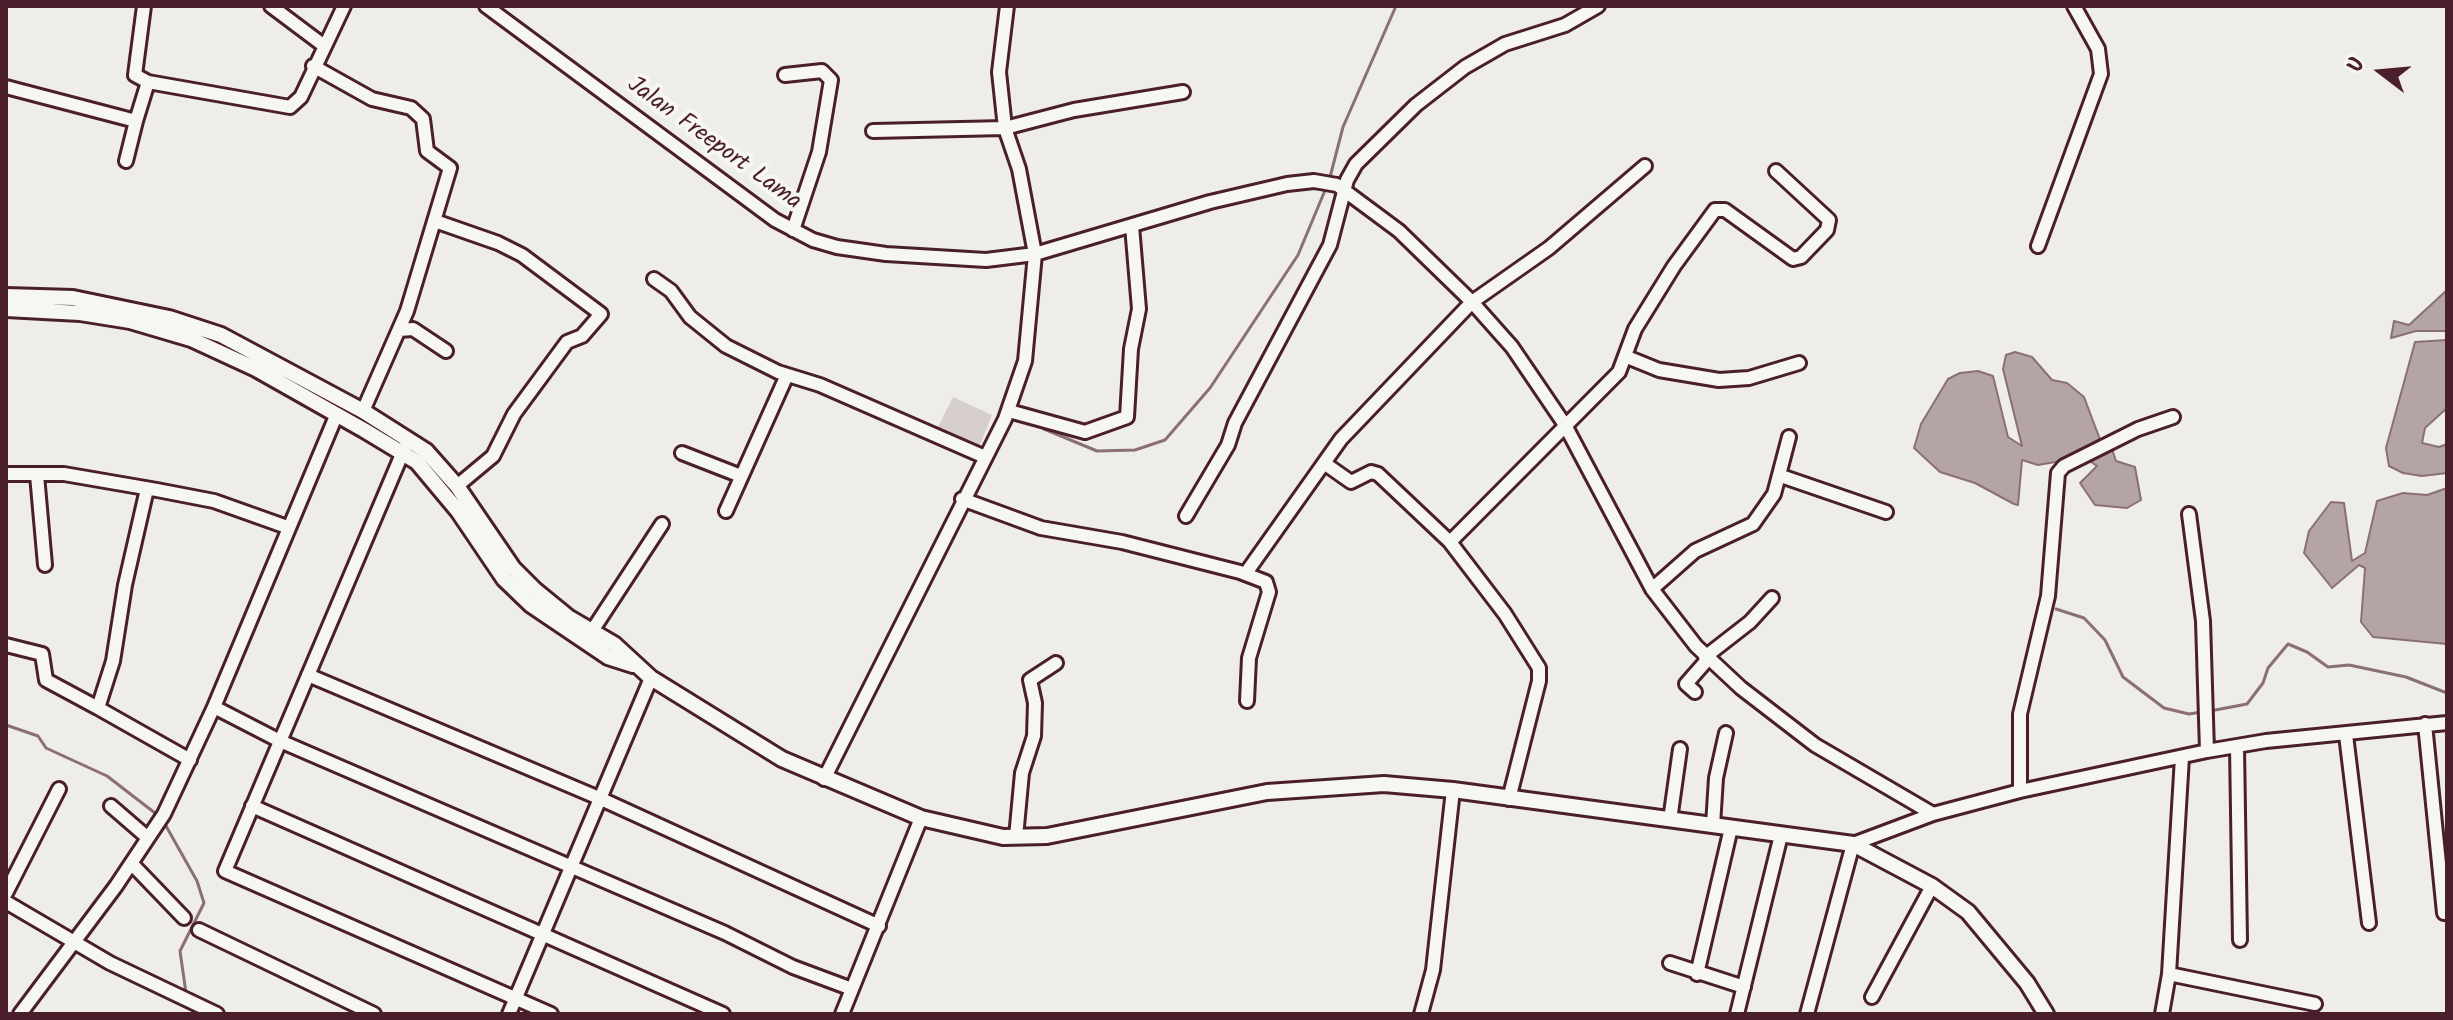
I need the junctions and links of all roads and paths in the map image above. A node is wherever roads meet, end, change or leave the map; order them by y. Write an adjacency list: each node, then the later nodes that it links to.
1 (144, 6): 11 (street)
2 (271, 6): 8 (street)
3 (344, 6): 8 (street)
4 (486, 6): 23 (street, Jalan Freeport Lama)
5 (1598, 6): 20 (street)
6 (2074, 6): 24 (street)
7 (1006, 8): 15 (street)
8 (323, 45): 9 (street)
9 (313, 66): 11 (street); 21 (street)
10 (785, 75): 23 (street)
11 (148, 82): 14 (street)
12 (6, 87): 14 (street)
13 (1183, 92): 15 (street)
14 (136, 121): 17 (street)
15 (1005, 128): 16 (street); 25 (street)
16 (873, 131)
17 (126, 161)
18 (1645, 166): 29 (street)
19 (1776, 171): 33 (street)
20 (1342, 188): 22 (street, Jalan Freeport Lama); 29 (street); 56 (street)
21 (435, 221): 31 (street); 50 (street)
22 (1132, 226): 25 (street, Jalan Freeport Lama); 37 (street)
23 (793, 230): 25 (street, Jalan Freeport Lama)
24 (2038, 246)
25 (1035, 254): 37 (street)
26 (654, 279): 35 (street)
27 (6, 296): 28 (main road)
28 (24, 302): 30 (main road); 36 (main road); 38 (main road)
29 (1472, 302): 40 (street); 45 (street)
30 (6, 309)
31 (399, 330): 32 (street); 36 (street)
32 (446, 351)
33 (1627, 357): 34 (street); 40 (street)
34 (1799, 363)
35 (787, 375): 44 (street); 48 (street)
36 (363, 411): 42 (main road)
37 (1007, 414): 44 (street)
38 (336, 416): 42 (main road); 58 (street)
39 (2173, 417): 88 (street)
40 (1565, 425): 59 (street); 62 (street)
41 (1789, 437): 49 (street)
42 (405, 446): 50 (main road); 68 (main road); 69 (street)
43 (682, 453): 48 (street)
44 (985, 457): 52 (street)
45 (1324, 463): 59 (street); 61 (street)
46 (6, 474): 47 (street)
47 (37, 475): 51 (street); 60 (street)
48 (741, 476): 53 (street)
49 (1781, 476): 54 (street); 62 (street)
50 (457, 486): 64 (main road)
51 (147, 489): 58 (street); 74 (street)
52 (962, 499): 61 (street); 85 (street)
53 (726, 511)
54 (1886, 512)
55 (2189, 514): 82 (street)
56 (1186, 516)
57 (662, 524): 64 (street)
58 (287, 527): 73 (street)
59 (1450, 542): 90 (street)
60 (45, 565)
61 (1246, 573): 72 (street)
62 (1652, 589): 66 (street)
63 (1772, 598): 66 (street)
64 (592, 631): 68 (main road)
65 (6, 645): 74 (street)
66 (1707, 658): 71 (street); 93 (street)
67 (1056, 663): 99 (street)
68 (637, 667): 70 (main road)
69 (308, 675): 79 (street); 89 (street)
70 (651, 678): 85 (main road); 89 (street)
71 (1695, 692)
72 (1247, 701)
73 (214, 707): 79 (street); 84 (street)
74 (98, 708): 84 (street)
75 (2447, 723): 76 (street)
76 (2425, 724): 78 (street); 107 (street)
77 (1726, 733): 96 (street)
78 (2346, 735): 80 (street); 109 (street)
79 (280, 741): 92 (street); 103 (street)
80 (2237, 747): 82 (street); 113 (street)
81 (1680, 749): 95 (street)
82 (2207, 751): 83 (street)
83 (2182, 757): 88 (street); 117 (street)
84 (190, 760): 100 (street)
85 (824, 779): 94 (main road)
86 (59, 789): 105 (street)
87 (1453, 790): 90 (main road); 99 (main road); 130 (street)
88 (2020, 791): 93 (street)
89 (599, 798): 103 (street); 110 (street)
90 (1509, 799): 95 (main road)
91 (111, 806): 100 (street)
92 (252, 806): 112 (street); 121 (street)
93 (1933, 814): 101 (street)
94 (921, 818): 99 (main road); 110 (street)
95 (1670, 820): 96 (main road)
96 (1713, 825): 97 (main road)
97 (1731, 828): 98 (main road); 116 (street)
98 (1781, 835): 101 (main road); 118 (street)
99 (1016, 837)
100 (148, 838): 102 (street)
101 (1853, 844): 104 (main road); 132 (street)
102 (132, 864): 108 (street); 114 (street)
103 (571, 866): 112 (street); 119 (street)
104 (1932, 886): 120 (street); 133 (main road)
105 (6, 893)
106 (6, 902): 114 (street)
107 (2444, 913)
108 (184, 918)
109 (2369, 923)
110 (879, 926): 119 (street)
111 (199, 930): 125 (street)
112 (542, 934): 121 (street); 128 (street)
113 (2240, 940)
114 (73, 943): 123 (street); 124 (street)
115 (1670, 963): 116 (street)
116 (1697, 974): 118 (street)
117 (2169, 974): 122 (street); 134 (street)
118 (1744, 987): 131 (street)
119 (852, 989): 129 (street)
120 (1872, 997)
121 (515, 999): 126 (street); 127 (street)
122 (2315, 1004)
123 (20, 1014)
124 (217, 1014)
125 (374, 1014)
126 (509, 1014)
127 (551, 1014)
128 (723, 1014)
129 (842, 1014)
130 (1421, 1014)
131 (1737, 1014)
132 (1807, 1014)
133 (2046, 1014)
134 (2162, 1014)

